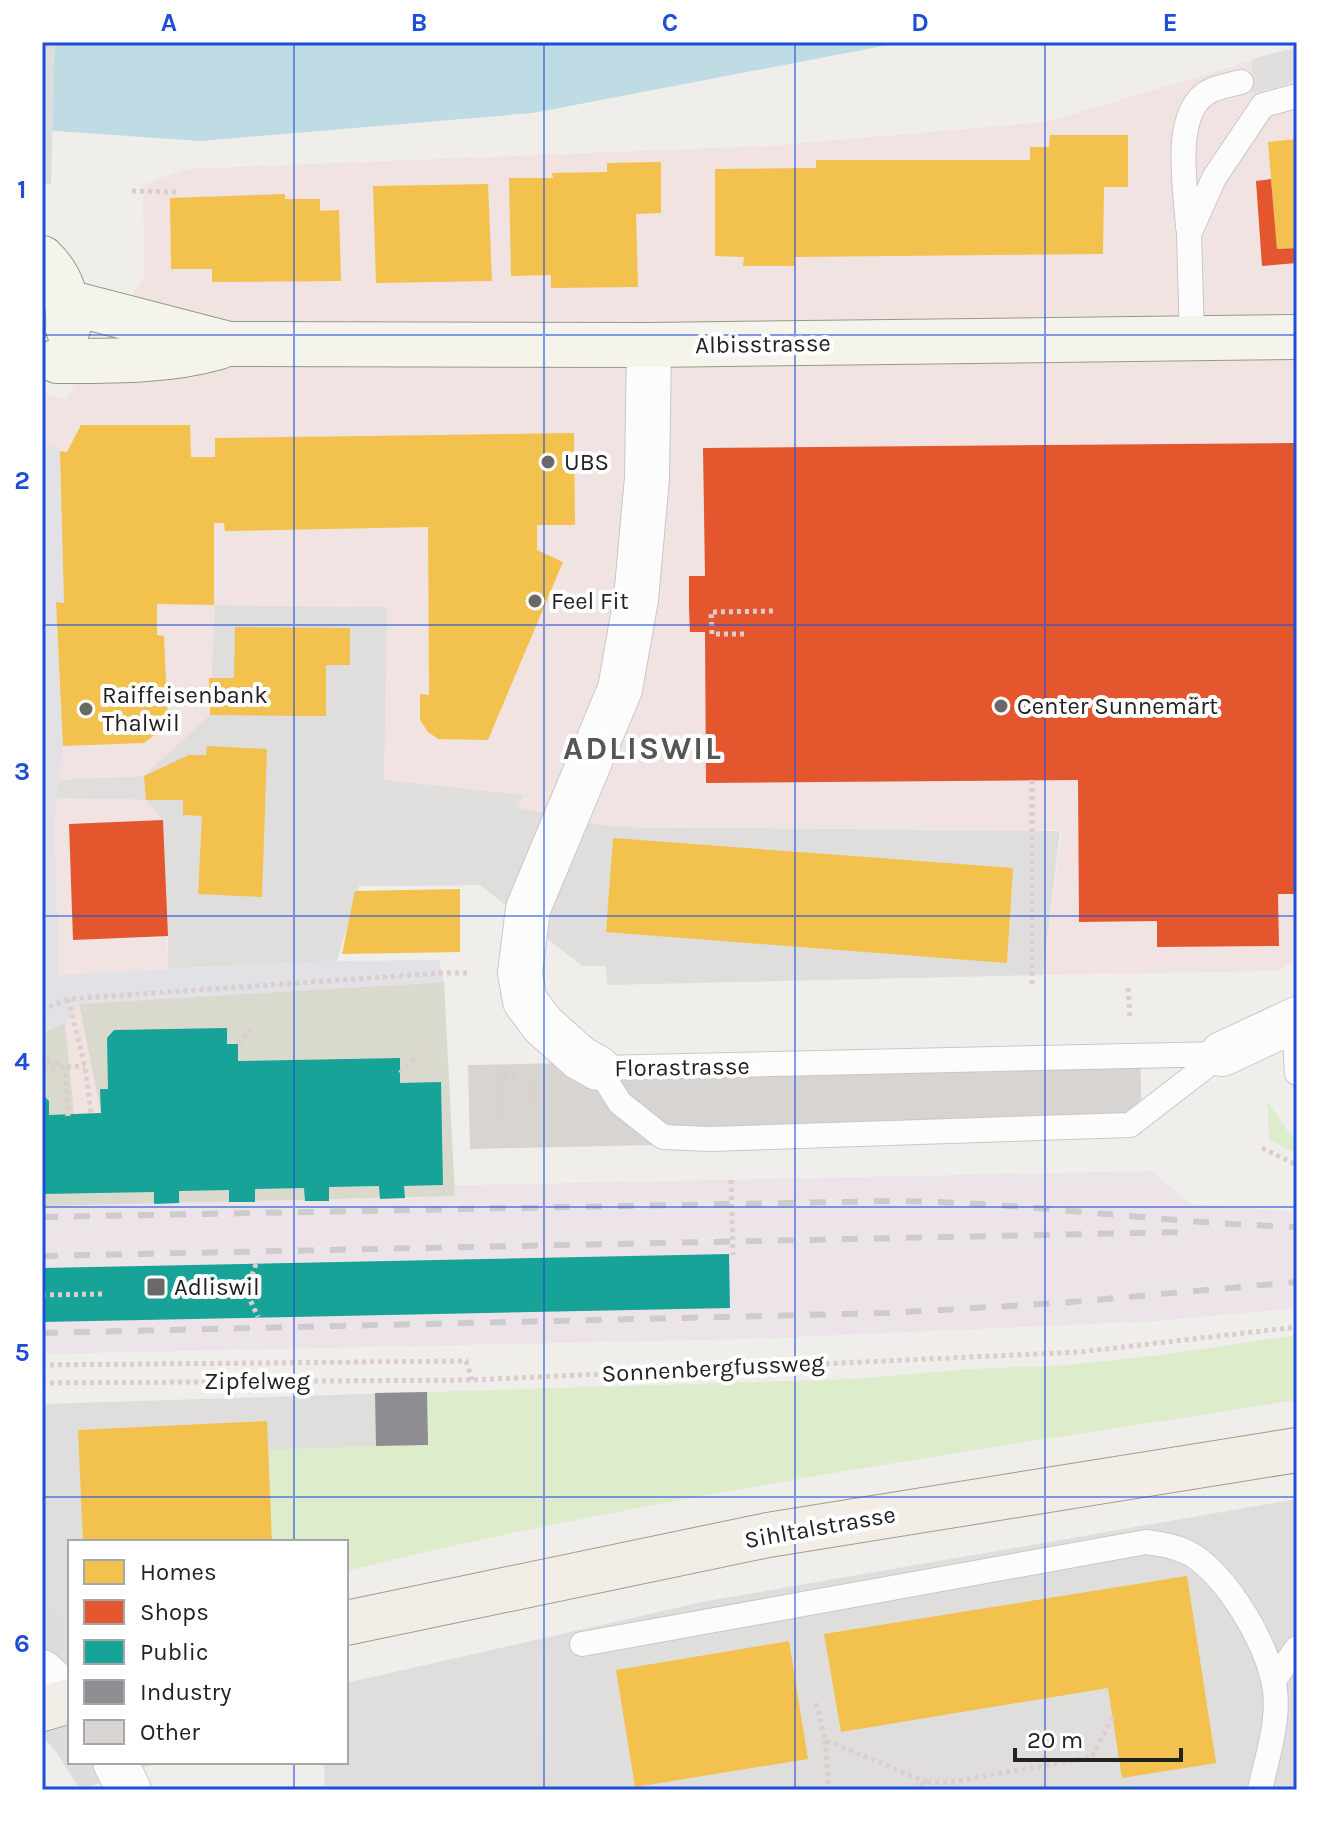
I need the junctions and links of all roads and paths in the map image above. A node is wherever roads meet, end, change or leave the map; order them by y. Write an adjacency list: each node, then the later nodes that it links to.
1 (1241, 82): 5 (lane)
2 (1297, 96): 5 (lane)
3 (132, 191): 4 (path)
4 (177, 192)
5 (1189, 234): 9 (lane)
6 (42, 258): 7 (main road)
7 (67, 302): 10 (main road, Albisstrasse); 12 (main road)
8 (1297, 337): 9 (main road, Albisstrasse)
9 (1192, 339): 11 (main road, Albisstrasse)
10 (229, 344): 11 (main road, Albisstrasse); 12 (main road, Albisstrasse)
11 (649, 345): 27 (street, Florastrasse)
12 (50, 371)
13 (777, 611): 14 (path)
14 (744, 634)
15 (1032, 780): 17 (path)
16 (469, 973): 18 (path)
17 (1032, 985)
18 (68, 999): 19 (path); 25 (path)
19 (42, 1010)
20 (1296, 1020): 23 (street, Florastrasse); 29 (lane)
21 (254, 1027): 22 (path)
22 (238, 1044)
23 (1222, 1054): 27 (lane, Florastrasse); 34 (lane)
24 (418, 1056): 28 (path)
25 (85, 1066): 26 (path); 31 (path)
26 (42, 1068): 32 (path)
27 (598, 1068): 34 (lane)
28 (400, 1073)
29 (1297, 1073)
30 (530, 1103): 33 (path)
31 (91, 1114)
32 (68, 1116)
33 (501, 1120)
34 (731, 1139): 37 (path)
35 (1262, 1148): 36 (path)
36 (1297, 1165)
37 (733, 1255)
38 (256, 1264): 39 (path)
39 (246, 1291): 40 (path); 43 (path)
40 (181, 1293)
41 (102, 1294): 42 (path)
42 (42, 1295)
43 (258, 1317)
44 (1297, 1327): 46 (path, Sonnenbergfussweg)
45 (42, 1365): 46 (path)
46 (472, 1380): 47 (path, Zipfelweg)
47 (42, 1383)
48 (1297, 1450): 49 (main road, Sihltalstrasse)
49 (348, 1623)
50 (582, 1644): 53 (lane)
51 (1297, 1648): 53 (lane)
52 (42, 1672): 54 (street)
53 (1274, 1680): 63 (lane)
54 (68, 1698)
55 (68, 1701): 57 (main road)
56 (816, 1703): 59 (path)
57 (42, 1709)
58 (1113, 1717): 60 (path)
59 (825, 1740): 60 (path); 61 (path)
60 (927, 1782): 62 (path)
61 (829, 1790)
62 (914, 1790)
63 (1260, 1790)

